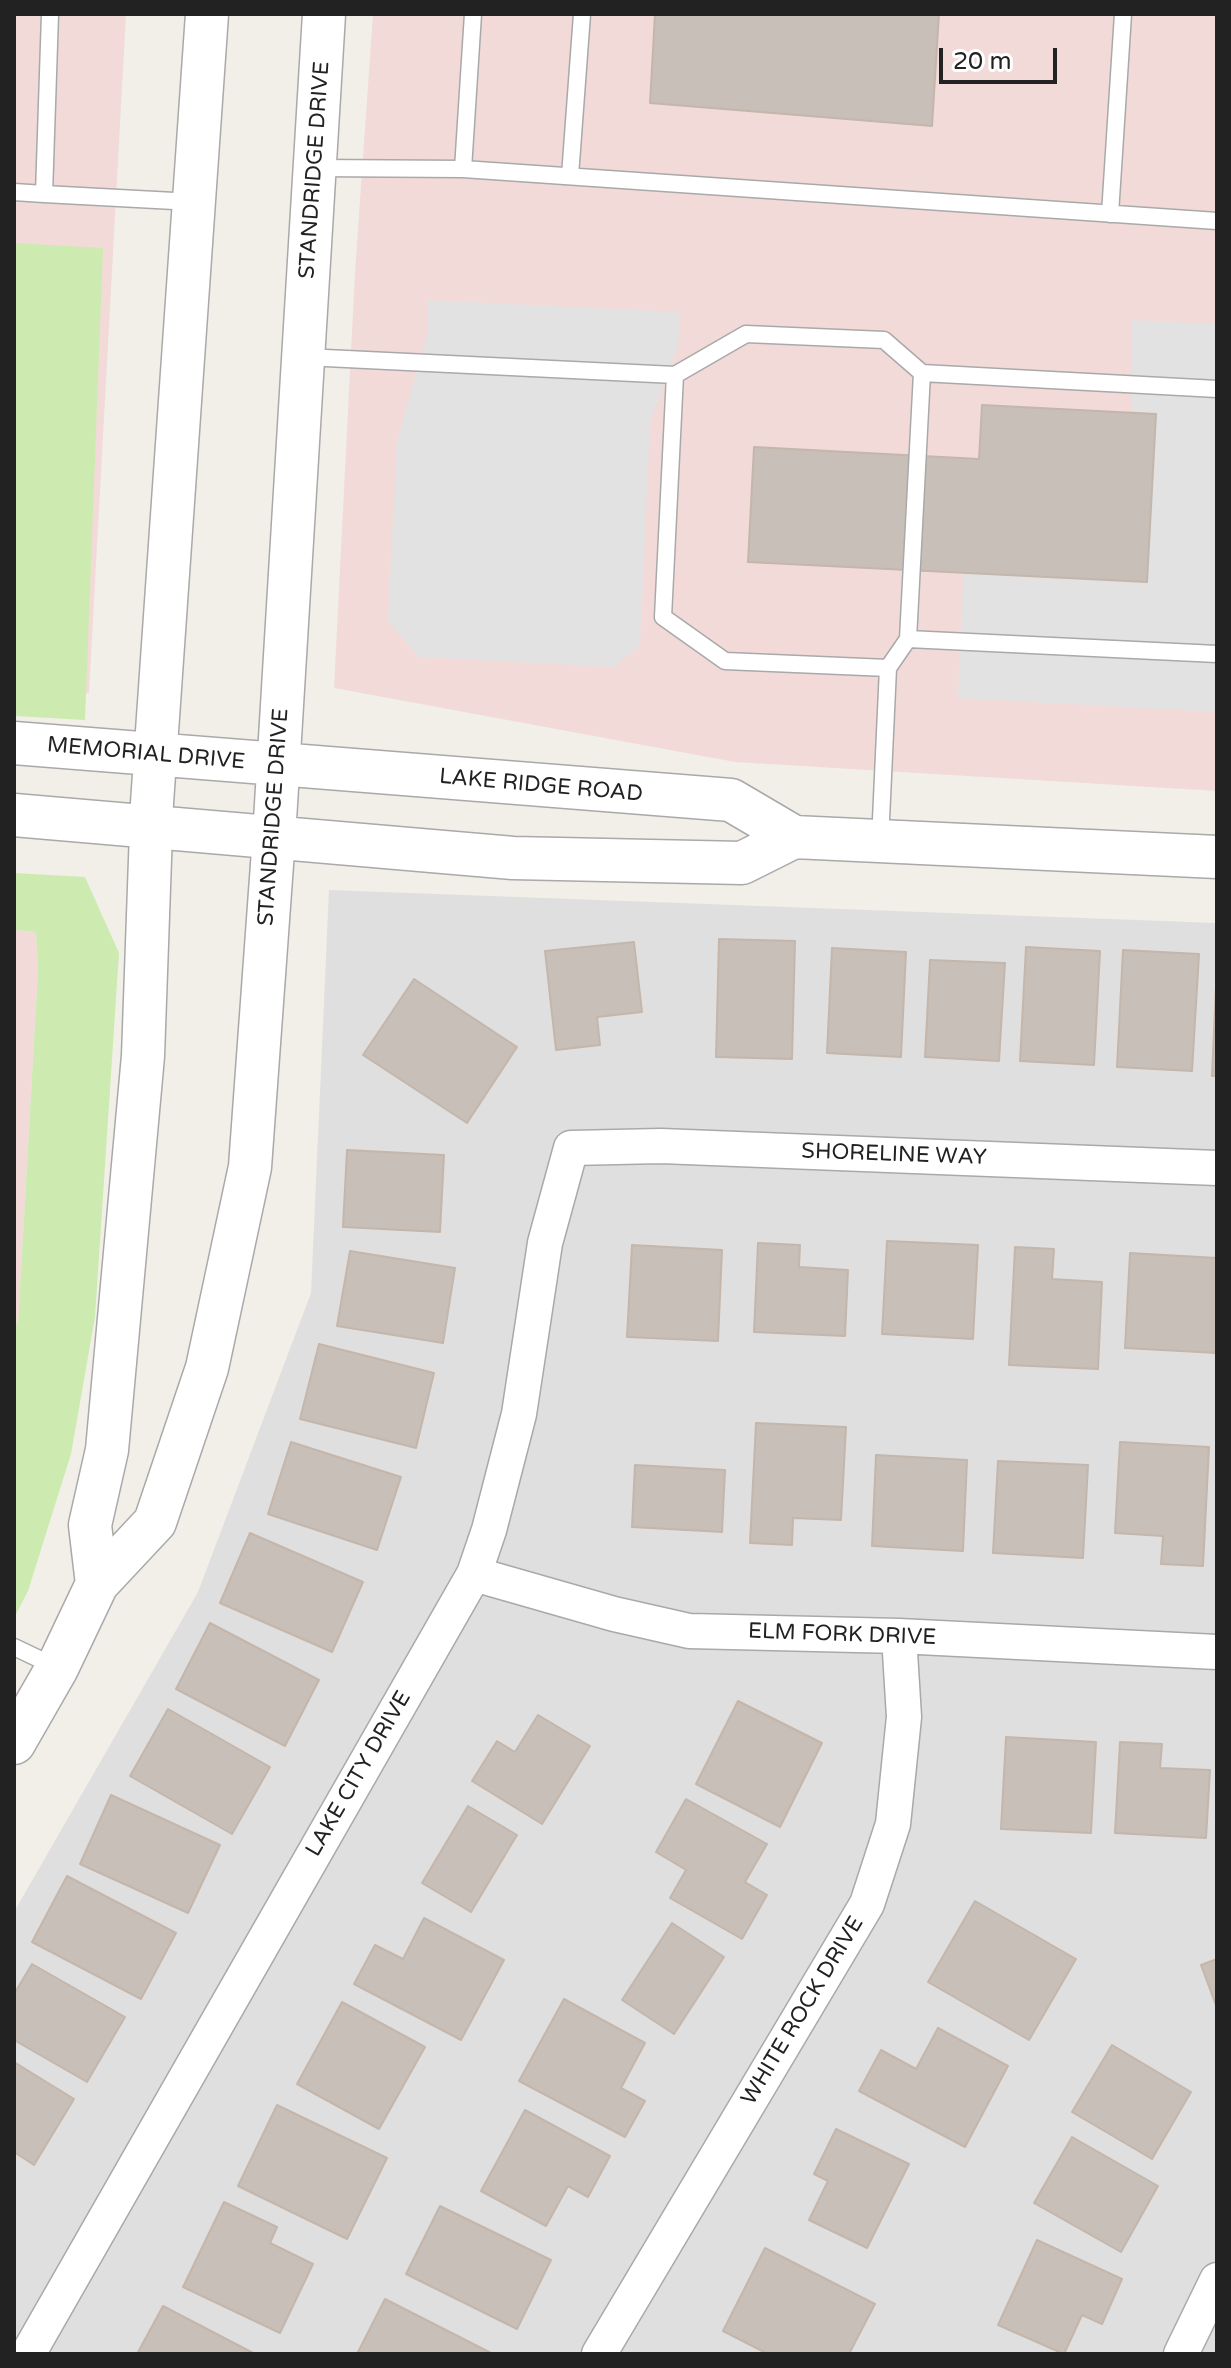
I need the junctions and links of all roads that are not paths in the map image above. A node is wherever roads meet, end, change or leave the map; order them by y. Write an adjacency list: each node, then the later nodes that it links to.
1 (50, 14): 11 (lane)
2 (207, 14): 12 (street)
3 (324, 14): 7 (street, STANDRIDGE DRIVE)
4 (473, 14): 8 (lane)
5 (582, 14): 9 (lane)
6 (1123, 14): 13 (lane)
7 (315, 168): 8 (lane); 15 (street, STANDRIDGE DRIVE)
8 (463, 169): 9 (lane)
9 (570, 176): 13 (lane)
10 (14, 192): 11 (lane)
11 (44, 194): 12 (lane)
12 (193, 202): 23 (street)
13 (1110, 214): 14 (lane)
14 (1217, 221)
15 (303, 357): 17 (lane); 24 (street, STANDRIDGE DRIVE)
16 (922, 373): 17 (lane); 18 (lane); 19 (lane)
17 (675, 375): 21 (lane)
18 (1217, 389)
19 (908, 639): 20 (lane); 21 (lane)
20 (1217, 654)
21 (888, 668): 29 (lane)
22 (14, 743): 23 (street, MEMORIAL DRIVE)
23 (156, 753): 24 (street, MEMORIAL DRIVE); 26 (street)
24 (278, 764): 27 (street, STANDRIDGE DRIVE); 28 (street, LAKE RIDGE ROAD)
25 (14, 815): 26 (street)
26 (153, 826): 27 (street); 34 (street)
27 (274, 837): 28 (street, LAKE RIDGE ROAD); 34 (street, STANDRIDGE DRIVE)
28 (794, 837): 29 (street, LAKE RIDGE ROAD)
29 (880, 841): 30 (street, LAKE RIDGE ROAD)
30 (1217, 857)
31 (571, 1148): 32 (street, SHORELINE WAY); 33 (street, LAKE CITY DRIVE)
32 (1217, 1168)
33 (474, 1574): 35 (street, ELM FORK DRIVE); 41 (street, LAKE CITY DRIVE)
34 (97, 1584): 38 (street, STANDRIDGE DRIVE)
35 (899, 1636): 37 (street, ELM FORK DRIVE); 42 (street, WHITE ROCK DRIVE)
36 (14, 1647): 38 (lane)
37 (1217, 1652)
38 (57, 1668): 39 (street, STANDRIDGE DRIVE)
39 (14, 1743)
40 (1217, 2280): 43 (street)
41 (28, 2354)
42 (599, 2354)
43 (1181, 2354)

